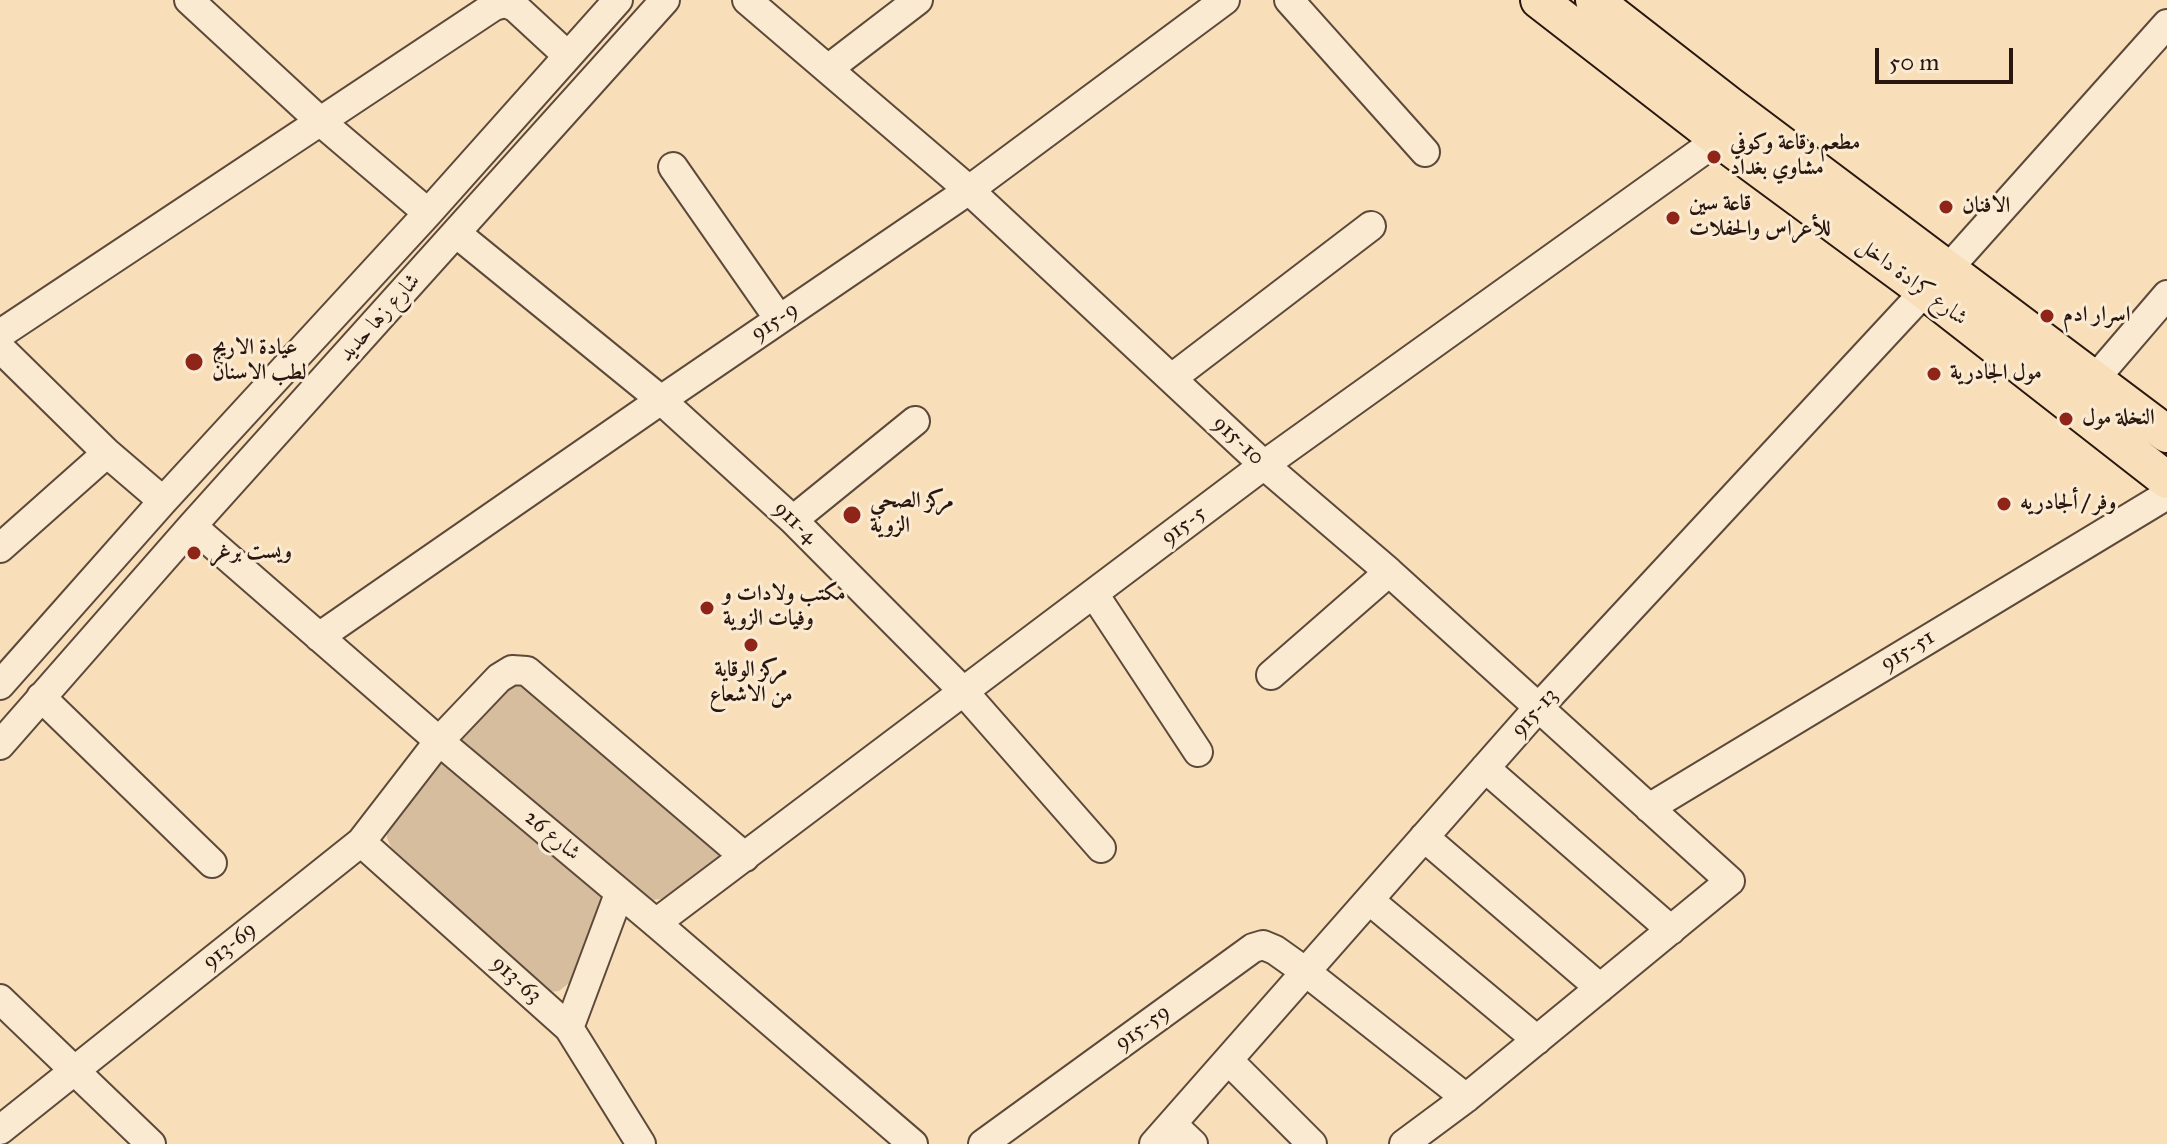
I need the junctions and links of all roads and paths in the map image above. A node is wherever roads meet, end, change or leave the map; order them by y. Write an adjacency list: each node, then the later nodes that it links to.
1 (189, 0): 13 (street)
2 (618, 0): 11 (street, شارع زها حديد)
3 (665, 0): 20 (street, شارع زها حديد)
4 (747, 0): 12 (street, 915-10)
5 (918, 0): 12 (street)
6 (1225, 0): 17 (street, 915-9)
7 (1289, 0): 15 (street)
8 (1539, 0): 14 (main road, شارع كرادة داخل)
9 (1594, 0): 14 (main road, شارع كرادة داخل)
10 (2167, 24): 21 (street, 915-13)
11 (568, 56): 13 (street); 18 (street, شارع زها حديد)
12 (828, 69): 17 (street, 915-10)
13 (321, 122): 18 (street); 24 (street)
14 (1719, 125): 21 (main road, شارع كرادة داخل); 32 (street, 915-5)
15 (1425, 152)
16 (673, 167): 23 (street)
17 (969, 190): 23 (street, 915-9); 26 (street, 915-10)
18 (428, 213): 35 (street, شارع زها حديد)
19 (1371, 226): 26 (street)
20 (456, 233): 28 (street, 911-4); 37 (street, شارع زها حديد)
21 (1936, 280): 27 (main road, شارع كرادة داخل); 33 (main road, شارع كرادة داخل); 46 (street, 915-13)
22 (2167, 295): 27 (street)
23 (779, 319): 28 (street, 915-9)
24 (0, 334)
25 (0, 348): 31 (street)
26 (1172, 378): 32 (street, 915-10)
27 (2094, 380): 30 (main road, شارع كرادة داخل)
28 (661, 400): 36 (street, 911-4); 41 (street, 915-9)
29 (915, 421): 36 (street)
30 (2167, 434)
31 (107, 453): 35 (street); 38 (street)
32 (1264, 465): 39 (street, 915-10); 40 (street, 915-5)
33 (2167, 480)
34 (2167, 495): 51 (street, 915-51)
35 (163, 501): 43 (street, شارع زها حديد)
36 (793, 520): 44 (street, 911-4)
37 (192, 526): 41 (street, شارع 26); 45 (street, شارع زها حديد)
38 (0, 548)
39 (1389, 572): 42 (street); 46 (street, 915-10)
40 (1094, 594): 44 (street, 915-5); 49 (street)
41 (319, 637): 47 (street, شارع 26)
42 (1271, 675)
43 (0, 685)
44 (964, 692): 54 (street, 911-4); 55 (street, 915-5)
45 (41, 697): 48 (street, شارع زها حديد); 56 (street)
46 (1538, 708): 50 (street, 915-13); 51 (street, 915-10)
47 (439, 741): 53 (street, 913-69); 55 (street, 913-69); 57 (street, شارع 26)
48 (0, 745)
49 (1198, 752)
50 (1485, 768): 52 (street, 915-13); 60 (street)
51 (1649, 808): 60 (street, 915-10)
52 (1424, 837): 58 (street, 915-13); 62 (street)
53 (361, 842): 64 (street, 913-63); 67 (street, 913-69)
54 (1101, 848)
55 (745, 857): 59 (street, 915-5)
56 (212, 863)
57 (619, 894): 59 (street, شارع 26); 64 (street)
58 (1369, 900): 61 (street, 915-13); 65 (street)
59 (656, 923): 73 (street, شارع 26)
60 (1671, 930): 62 (street)
61 (1306, 972): 66 (street, 915-13); 68 (street, 915-59); 74 (street, 915-59)
62 (1600, 988): 65 (street)
63 (0, 999): 67 (street)
64 (569, 1028): 72 (street, 913-63)
65 (1537, 1040): 68 (street)
66 (1228, 1060): 70 (street, 915-13); 76 (street)
67 (74, 1071): 69 (street, 913-69); 71 (street)
68 (1466, 1098): 77 (street)
69 (0, 1130)
70 (1163, 1134): 75 (street)
71 (151, 1144)
72 (641, 1144)
73 (913, 1144)
74 (983, 1144)
75 (1193, 1144)
76 (1312, 1144)
77 (1404, 1144)

